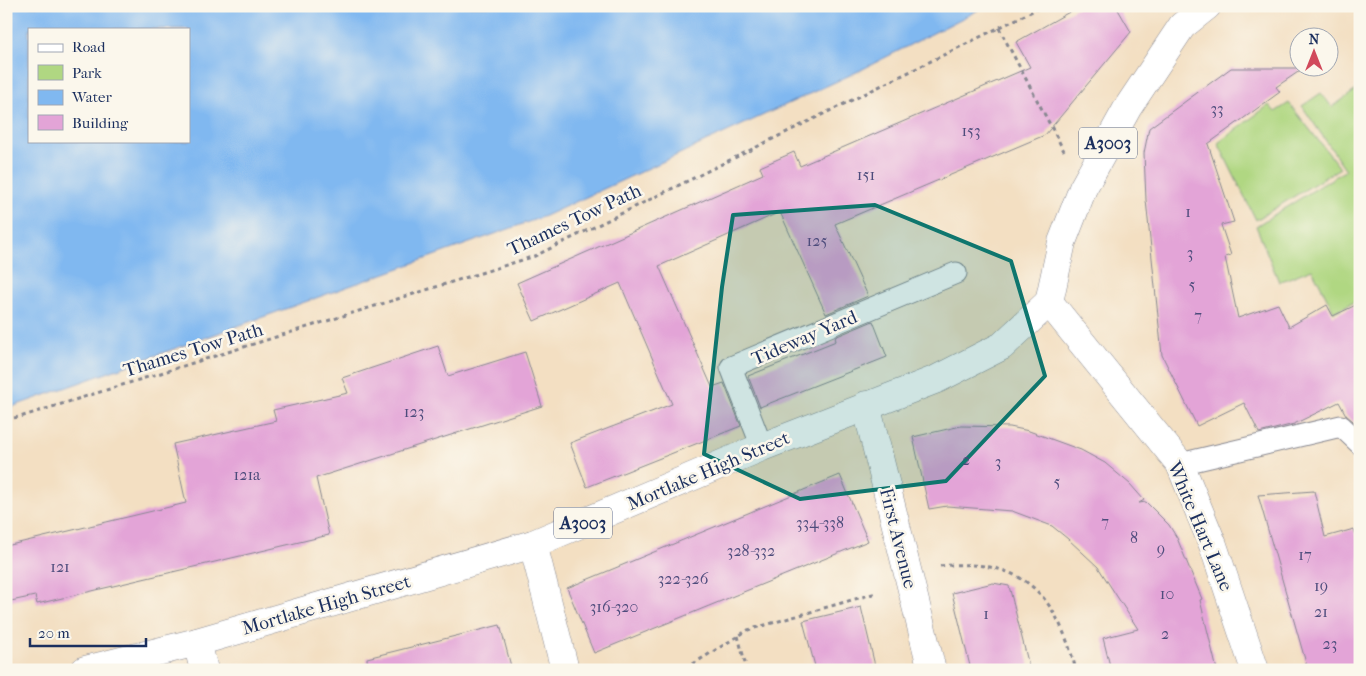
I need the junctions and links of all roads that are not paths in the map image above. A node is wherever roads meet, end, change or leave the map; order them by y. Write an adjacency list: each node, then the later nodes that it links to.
1 (1207, 6): 3 (main road, A3003)
2 (956, 273): 6 (lane, Tideway Yard)
3 (1049, 302): 4 (main road, Mortlake High Street / A3003); 7 (main road, White Hart Lane)
4 (866, 406): 6 (main road, Mortlake High Street / A3003); 13 (main road, First Avenue)
5 (1360, 444): 7 (lane)
6 (762, 447): 8 (main road, Mortlake High Street / A3003)
7 (1180, 464): 14 (main road, White Hart Lane)
8 (533, 544): 9 (main road, Mortlake High Street / A3003); 12 (main road)
9 (197, 642): 10 (main road, Mortlake High Street / A3003); 11 (main road)
10 (85, 670)
11 (204, 670)
12 (565, 670)
13 (932, 670)
14 (1255, 670)

